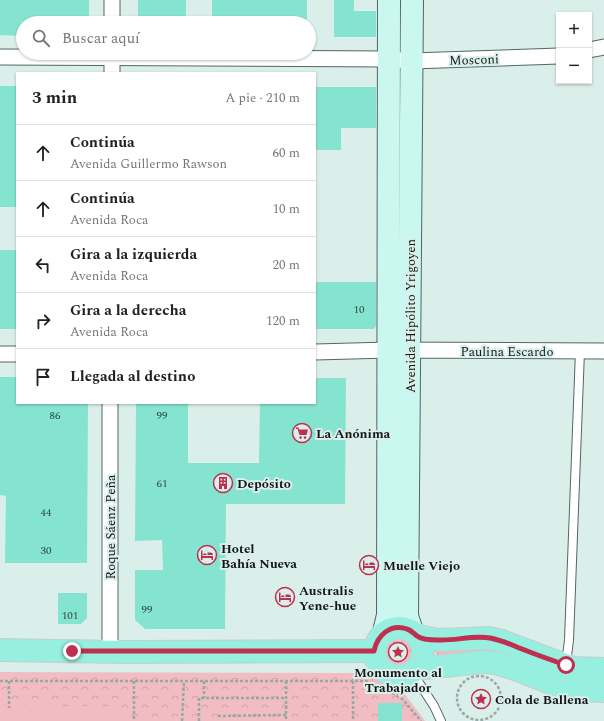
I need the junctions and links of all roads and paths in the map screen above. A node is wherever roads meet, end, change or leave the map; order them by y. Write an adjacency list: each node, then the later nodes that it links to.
1 (112, 0): 4 (street)
2 (390, 0): 11 (main road, Avenida Hipólito Yrigoyen)
3 (412, 0): 13 (main road, Avenida Hipólito Yrigoyen)
4 (112, 16)
5 (604, 47): 6 (street)
6 (592, 49)
7 (556, 56): 13 (street, Mosconi)
8 (0, 57): 9 (street, Mosconi)
9 (16, 57)
10 (316, 58): 11 (street, Mosconi)
11 (389, 59): 13 (street, Mosconi); 15 (main road, Avenida Hipólito Yrigoyen)
12 (112, 60): 14 (street)
13 (411, 61): 15 (main road, Avenida Hipólito Yrigoyen)
14 (112, 72)
15 (399, 350): 16 (street, Paulina Escardo); 18 (street, Paulina Escardo); 22 (main road, Avenida Hipólito Yrigoyen); 23 (main road, Avenida Hipólito Yrigoyen)
16 (580, 351): 17 (street, Paulina Escardo); 27 (lane)
17 (604, 351)
18 (316, 352)
19 (0, 354): 20 (street)
20 (16, 354)
21 (110, 404): 26 (street, Roque Sáenz Peña)
22 (384, 632): 23 (main road); 25 (main road)
23 (415, 634): 27 (main road); 29 (main road)
24 (0, 650): 26 (main road)
25 (374, 651): 26 (main road); 29 (main road)
26 (110, 652)
27 (566, 665): 28 (main road)
28 (604, 669)
29 (413, 671): 38 (main road); 50 (lane)
30 (477, 676): 30 (path)
31 (0, 681): 32 (path)
32 (9, 681): 33 (path); 41 (path)
33 (134, 681): 34 (path); 44 (path)
34 (184, 681): 35 (path); 45 (path)
35 (204, 681): 36 (path); 39 (path)
36 (286, 681): 37 (path); 40 (path)
37 (353, 681): 48 (path); 49 (path)
38 (604, 691)
39 (204, 698): 40 (path); 46 (path)
40 (286, 698): 42 (path)
41 (9, 708)
42 (286, 715): 43 (path); 47 (path)
43 (218, 716)
44 (134, 721)
45 (182, 721)
46 (199, 721)
47 (286, 721)
48 (353, 721)
49 (421, 721)
50 (441, 721)

